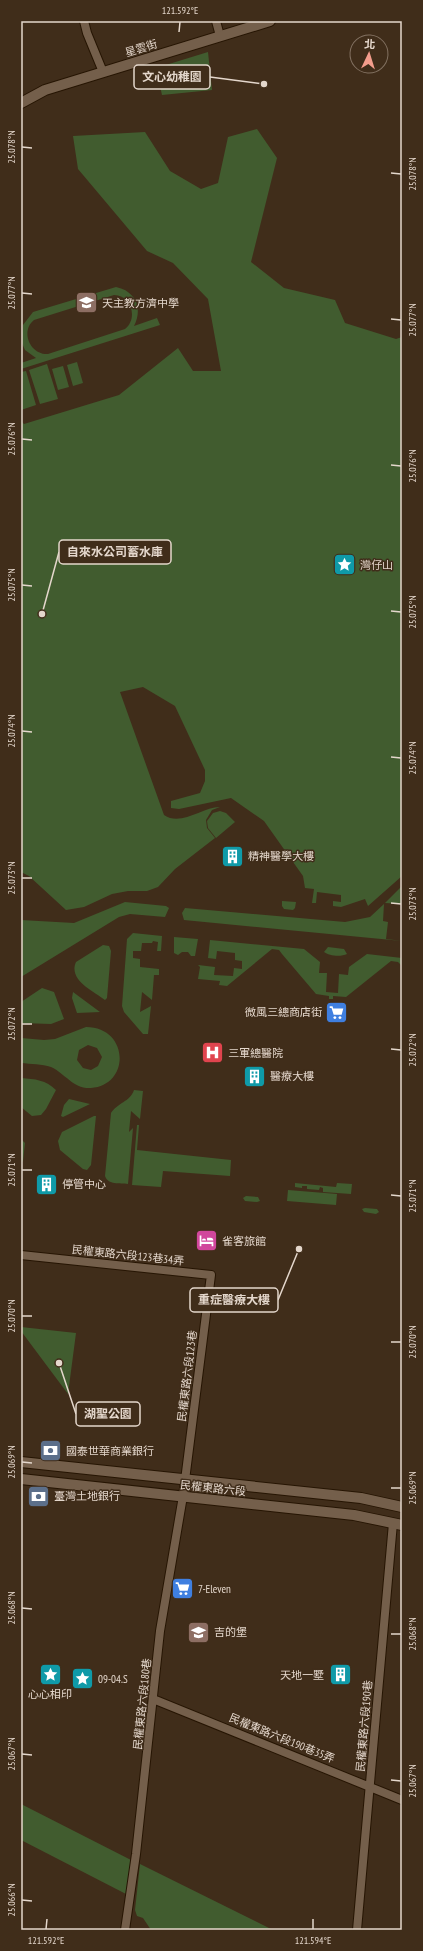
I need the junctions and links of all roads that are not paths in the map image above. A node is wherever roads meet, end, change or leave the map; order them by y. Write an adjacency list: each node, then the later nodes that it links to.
1 (84, 21): 5 (street)
2 (216, 21): 4 (street)
3 (270, 21): 4 (main road, 星雲街)
4 (220, 36): 5 (main road, 星雲街)
5 (103, 72): 6 (main road, 星雲街)
6 (21, 103)
7 (21, 1255): 8 (street, 民權東路六段123巷34弄)
8 (211, 1275): 11 (street, 民權東路六段123巷)
9 (21, 1462): 11 (main road, 民權東路六段)
10 (21, 1479): 12 (main road, 民權東路六段)
11 (185, 1480): 12 (street, 民權東路六段180巷); 13 (main road, 民權東路六段)
12 (182, 1496): 14 (main road, 民權東路六段); 15 (street, 民權東路六段180巷)
13 (402, 1507)
14 (398, 1524): 16 (street, 民權東路六段190巷)
15 (152, 1699): 16 (street, 民權東路六段190巷35弄); 18 (street, 民權東路六段180巷)
16 (370, 1786): 17 (street, 民權東路六段190巷35弄); 19 (street, 民權東路六段190巷)
17 (402, 1800)
18 (125, 1930)
19 (357, 1930)

